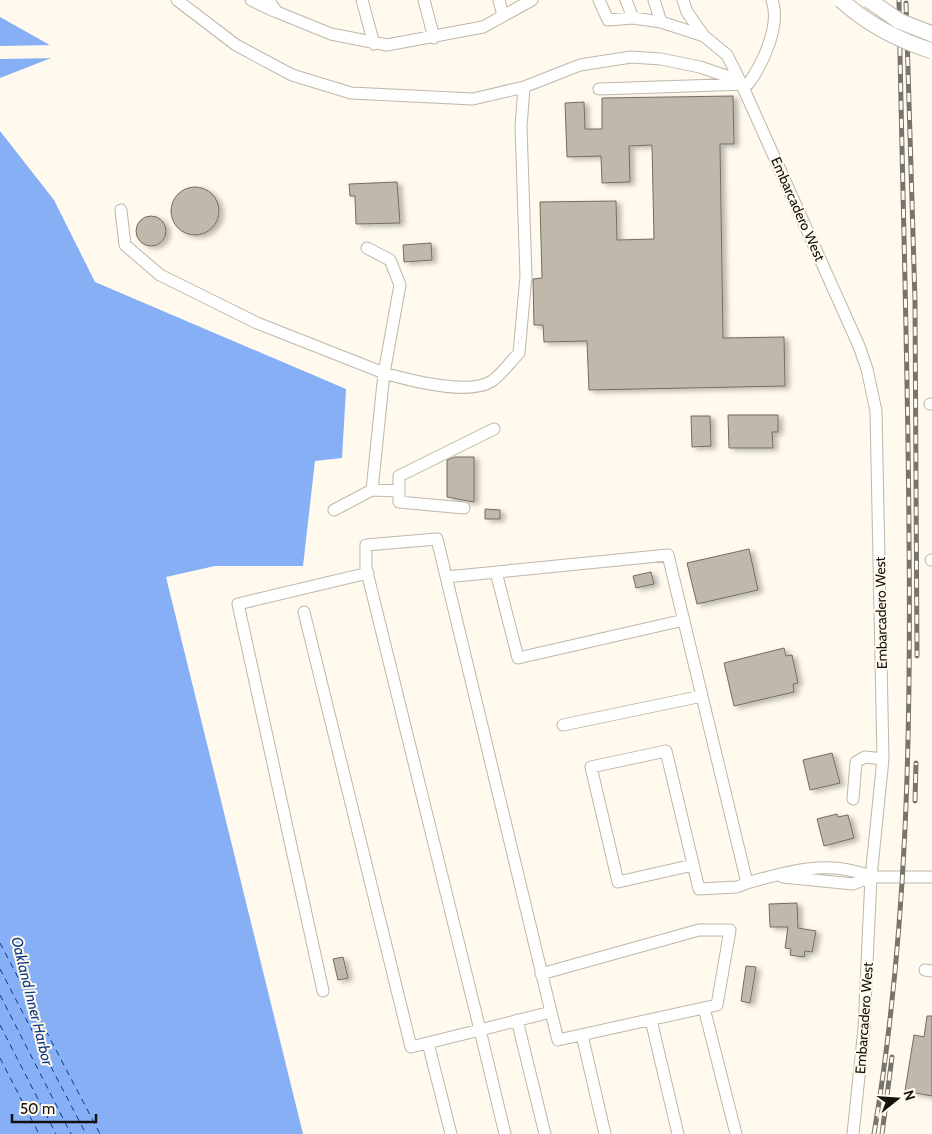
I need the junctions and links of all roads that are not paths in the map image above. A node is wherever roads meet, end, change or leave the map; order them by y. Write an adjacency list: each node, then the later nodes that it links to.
1 (177, 0): 25 (street)
2 (251, 0): 15 (street)
3 (268, 0): 15 (street)
4 (362, 0): 22 (street)
5 (424, 0): 21 (street)
6 (498, 0): 16 (street)
7 (532, 0): 16 (street)
8 (599, 0): 17 (street)
9 (626, 0): 17 (street)
10 (654, 0): 18 (street)
11 (683, 0): 20 (street)
12 (772, 0): 24 (street)
13 (841, 0): 23 (main road, bridge)
14 (869, 0): 19 (main road, bridge)
15 (277, 12): 22 (street)
16 (503, 16): 21 (street)
17 (633, 18): 18 (street)
18 (661, 22): 20 (street)
19 (932, 34)
20 (704, 36): 24 (street)
21 (434, 38): 22 (street)
22 (374, 44)
23 (932, 51)
24 (740, 82): 25 (street); 26 (street); 42 (street, Embarcadero West)
25 (524, 87): 29 (street)
26 (599, 89)
27 (121, 210): 29 (street)
28 (367, 248): 29 (street)
29 (384, 373): 31 (street)
30 (494, 429): 32 (street)
31 (372, 490): 32 (street); 34 (street)
32 (399, 491): 33 (street)
33 (464, 508)
34 (334, 510)
35 (496, 572): 37 (street); 39 (street); 39 (street)
36 (368, 573): 37 (street); 49 (street); 54 (street)
37 (446, 577): 48 (street)
38 (304, 612): 56 (street)
39 (684, 620): 40 (street)
40 (702, 696): 41 (street); 47 (street)
41 (563, 725)
42 (882, 759): 43 (street); 45 (street, Embarcadero West)
43 (853, 799)
44 (693, 865): 44 (street); 47 (street)
45 (871, 877): 46 (street); 47 (street); 63 (street, Embarcadero West)
46 (932, 877)
47 (747, 883)
48 (541, 974): 50 (street); 51 (street)
49 (323, 991)
50 (704, 1008): 53 (street); 62 (street)
51 (551, 1012): 52 (street); 55 (street)
52 (516, 1020): 54 (street); 59 (street)
53 (652, 1020): 55 (street); 61 (street)
54 (480, 1030): 56 (street); 58 (street)
55 (582, 1035): 60 (street)
56 (428, 1043): 57 (street)
57 (451, 1134)
58 (505, 1134)
59 (544, 1134)
60 (605, 1134)
61 (678, 1134)
62 (736, 1134)
63 (853, 1134)

